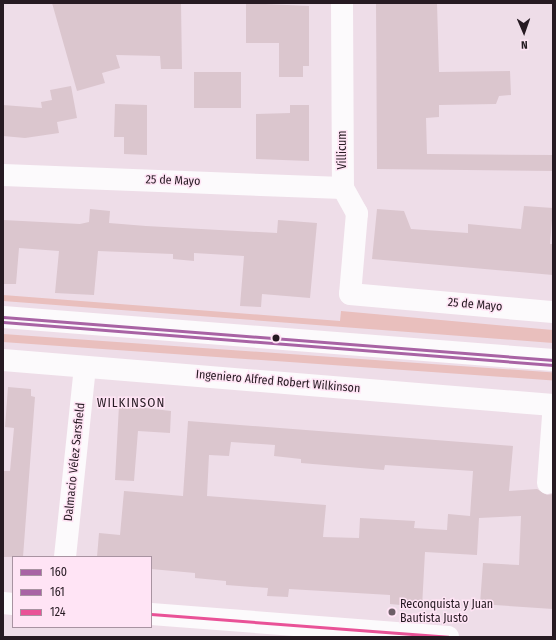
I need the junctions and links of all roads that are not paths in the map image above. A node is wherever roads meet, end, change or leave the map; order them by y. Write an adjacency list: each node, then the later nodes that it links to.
1 (342, 3): 3 (street, Villicum)
2 (3, 175): 3 (street, 25 de Mayo)
3 (343, 188): 4 (street, Villicum)
4 (350, 294): 5 (street, 25 de Mayo)
5 (553, 312)
6 (3, 317): 8 (street)
7 (3, 360): 9 (street, Ingeniero Alfred Robert Wilkinson)
8 (553, 360)
9 (85, 367): 10 (street, Ingeniero Alfred Robert Wilkinson); 13 (street, Dalmacio Vélez Sarsfield)
10 (553, 405)
11 (553, 416): 12 (street)
12 (548, 482)
13 (65, 556)
14 (152, 614): 15 (street)
15 (339, 633): 16 (street)
16 (448, 637)

